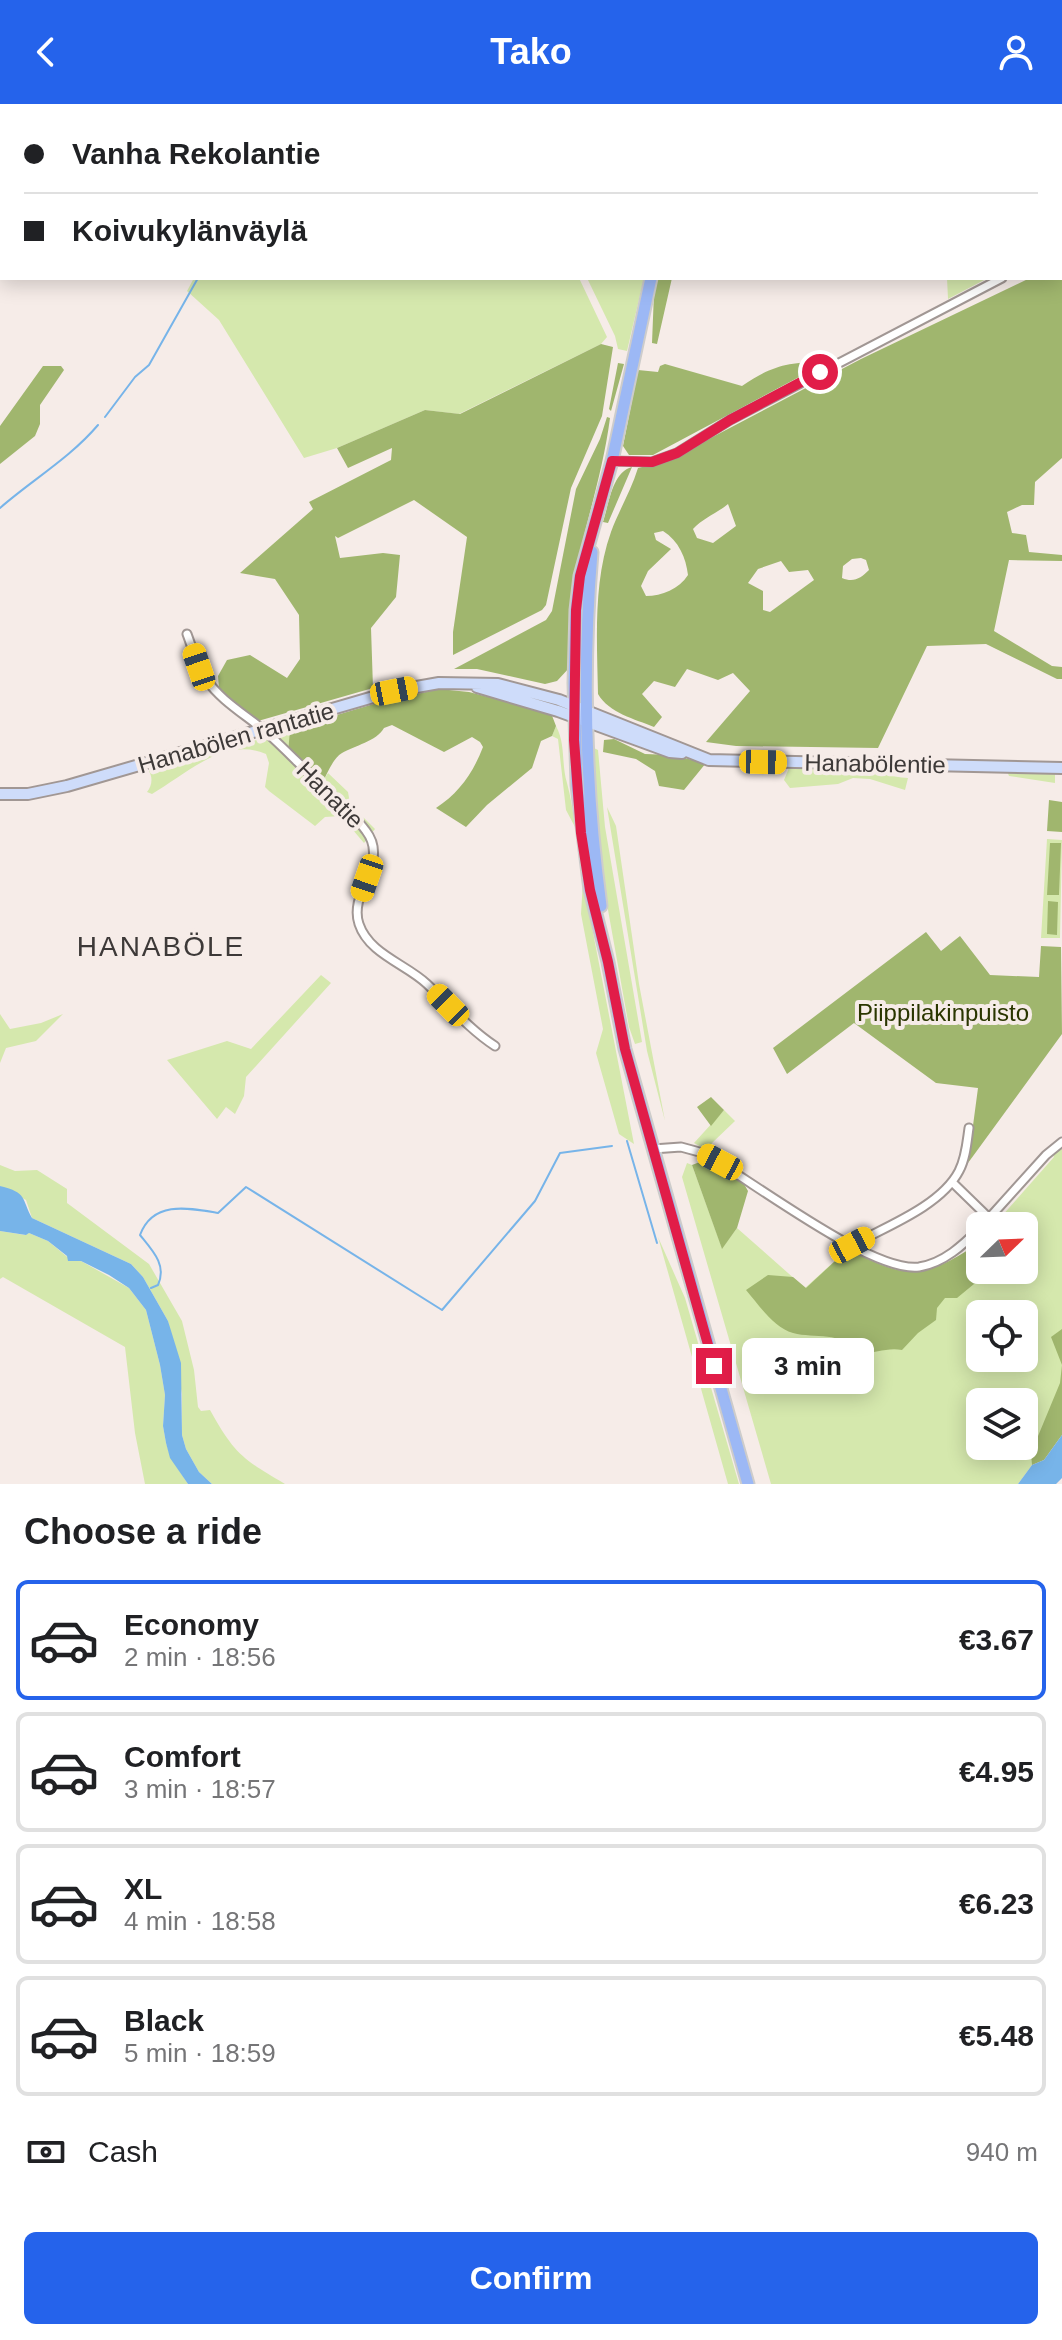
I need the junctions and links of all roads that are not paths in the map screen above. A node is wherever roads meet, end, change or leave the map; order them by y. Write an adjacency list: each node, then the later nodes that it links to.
1 (651, 280): 3 (main road)
2 (998, 280): 3 (street)
3 (612, 461): 5 (main road)
4 (187, 634): 6 (street, Hanatie)
5 (580, 714): 6 (street, Hanabölen rantatie); 7 (street, Hanabölentie); 12 (main road)
6 (264, 731): 8 (street, Hanabölen rantatie); 9 (street, Hanatie)
7 (1062, 768)
8 (0, 794)
9 (495, 1046)
10 (969, 1128): 13 (street)
11 (1062, 1142): 15 (street)
12 (653, 1149): 17 (street); 18 (main road)
13 (952, 1182): 14 (street); 17 (street)
14 (983, 1212)
15 (994, 1212)
16 (966, 1240): 17 (street)
17 (852, 1245)
18 (748, 1484)

